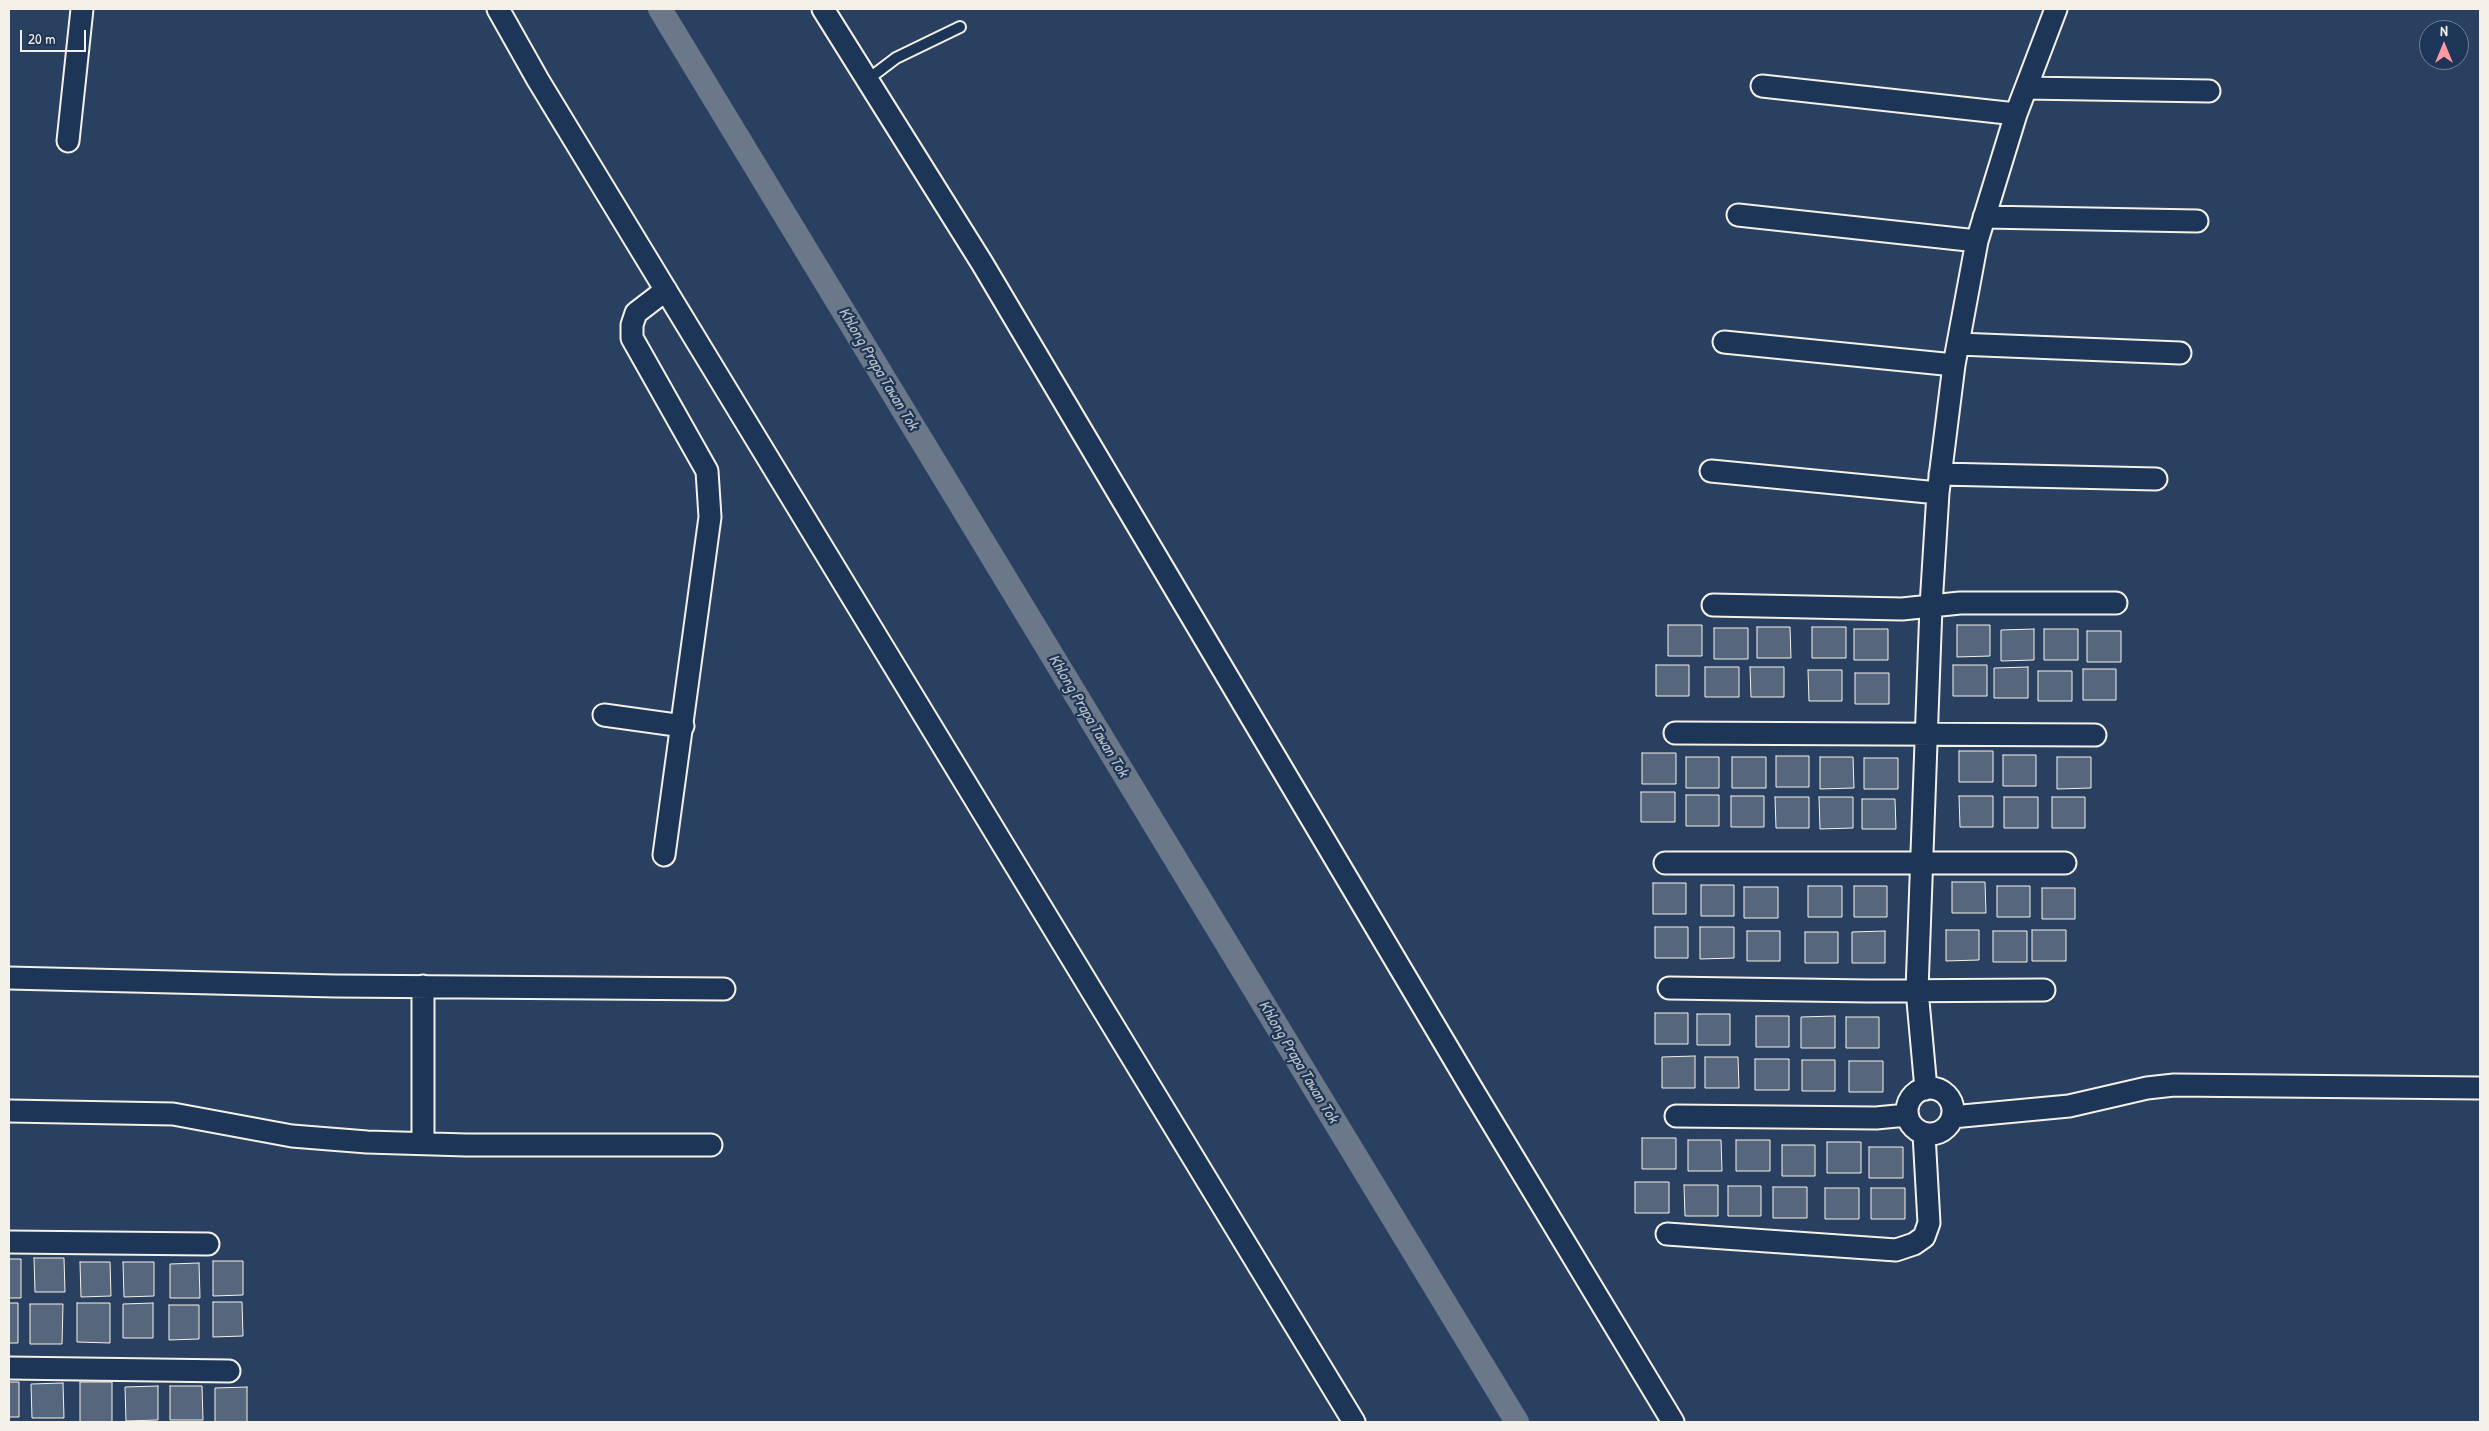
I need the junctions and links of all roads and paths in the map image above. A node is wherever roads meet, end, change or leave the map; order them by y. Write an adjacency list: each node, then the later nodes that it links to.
1 (82, 9): 11 (street)
2 (498, 9): 16 (street)
3 (822, 9): 6 (street)
4 (2056, 9): 8 (street)
5 (960, 27): 6 (lane)
6 (867, 80): 56 (street)
7 (1762, 86): 10 (street)
8 (2026, 88): 9 (street); 10 (street)
9 (2209, 91)
10 (2016, 114): 13 (street)
11 (68, 141)
12 (1738, 215): 15 (street)
13 (1984, 218): 14 (street); 15 (street)
14 (2197, 221)
15 (1977, 241): 19 (street)
16 (666, 290): 27 (street); 55 (street)
17 (1724, 342): 19 (street)
18 (2180, 353): 19 (street)
19 (1956, 354): 22 (street)
20 (1712, 471): 22 (street)
21 (2156, 479): 22 (street)
22 (1939, 484): 25 (street)
23 (2116, 603): 25 (street)
24 (1713, 604): 25 (street)
25 (1931, 606): 29 (street)
26 (604, 715): 27 (street)
27 (683, 726): 31 (street)
28 (1675, 733): 29 (street)
29 (1927, 735): 30 (street); 32 (street)
30 (2095, 735)
31 (664, 856)
32 (1920, 862): 33 (street); 34 (street); 39 (street)
33 (1665, 863)
34 (2065, 863)
35 (9, 978): 36 (street)
36 (424, 986): 38 (street); 48 (street)
37 (1669, 988): 39 (street)
38 (724, 989)
39 (1917, 990): 40 (street); 42 (street)
40 (2044, 990)
41 (2480, 1088): 46 (street)
42 (1926, 1089): 44 (street); 46 (street)
43 (9, 1111): 48 (street)
44 (1907, 1115): 45 (street); 47 (street)
45 (1676, 1116)
46 (1952, 1117): 47 (street)
47 (1924, 1134): 50 (street)
48 (424, 1143): 49 (street)
49 (711, 1144)
50 (1667, 1234)
51 (9, 1242): 52 (street)
52 (208, 1244)
53 (9, 1368): 54 (street)
54 (229, 1371)
55 (1354, 1422)
56 (1673, 1422)

